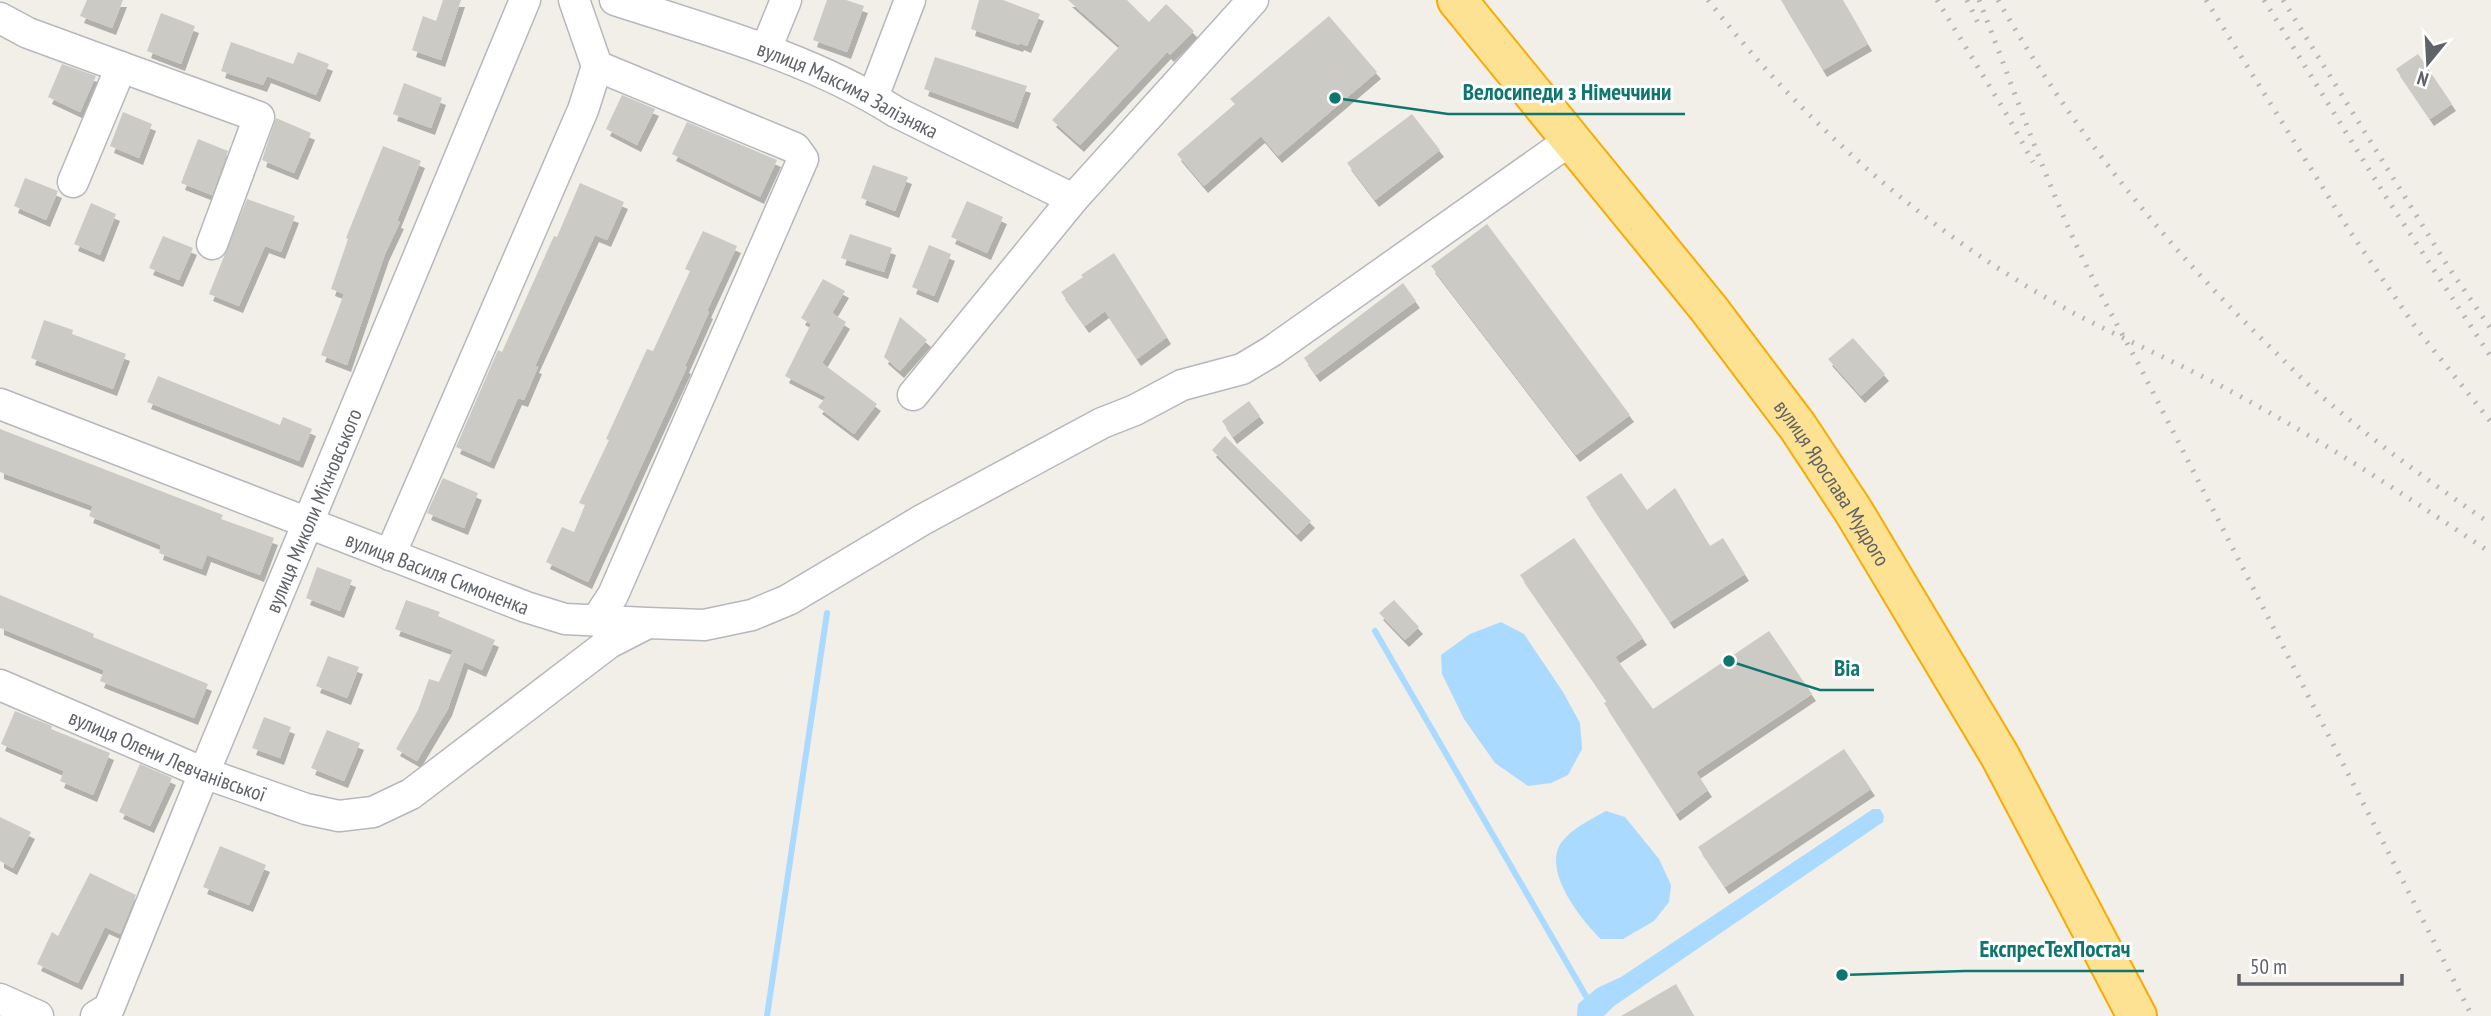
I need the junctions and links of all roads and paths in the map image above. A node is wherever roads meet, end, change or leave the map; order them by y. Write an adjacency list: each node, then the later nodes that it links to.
1 (525, 0): 19 (street, вулиця Миколи Міхновського)
2 (574, 0): 10 (street)
3 (615, 0): 9 (street, вулиця Максима Залізняка)
4 (786, 0): 9 (street)
5 (910, 0): 12 (street)
6 (1253, 0): 15 (street)
7 (1457, 0): 13 (highway, вулиця Ярослава Мудрого)
8 (0, 18): 11 (street)
9 (765, 49): 12 (street, вулиця Максима Залізняка)
10 (597, 66): 20 (street); 21 (street)
11 (121, 67): 14 (street); 16 (street)
12 (873, 97): 15 (street, вулиця Максима Залізняка)
13 (1572, 139): 22 (street, вулиця Василя Симоненка); 28 (highway, вулиця Ярослава Мудрого)
14 (73, 182)
15 (1073, 199): 17 (street)
16 (212, 244)
17 (913, 396)
18 (0, 404): 19 (street, вулиця Василя Симоненка)
19 (307, 523): 20 (street, вулиця Василя Симоненка); 24 (street, вулиця Миколи Міхновського)
20 (390, 555): 21 (street, вулиця Василя Симоненка)
21 (596, 621): 22 (street, вулиця Василя Симоненка)
22 (647, 624): 24 (street, вулиця Олени Левчанівської)
23 (0, 685): 24 (street, вулиця Олени Левчанівської)
24 (204, 773): 27 (street, вулиця Миколи Міхновського)
25 (0, 999): 26 (street)
26 (38, 1016)
27 (96, 1016)
28 (2137, 1016)

